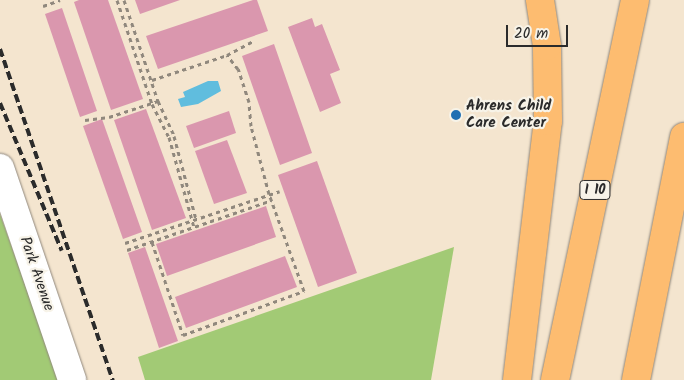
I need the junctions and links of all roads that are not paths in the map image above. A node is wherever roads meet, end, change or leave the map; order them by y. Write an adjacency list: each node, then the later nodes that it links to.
1 (540, 0): 6 (highway)
2 (635, 0): 7 (highway, I 10)
3 (684, 137): 8 (highway)
4 (0, 168): 5 (street, Park Avenue)
5 (72, 380)
6 (517, 380)
7 (554, 380)
8 (636, 380)

